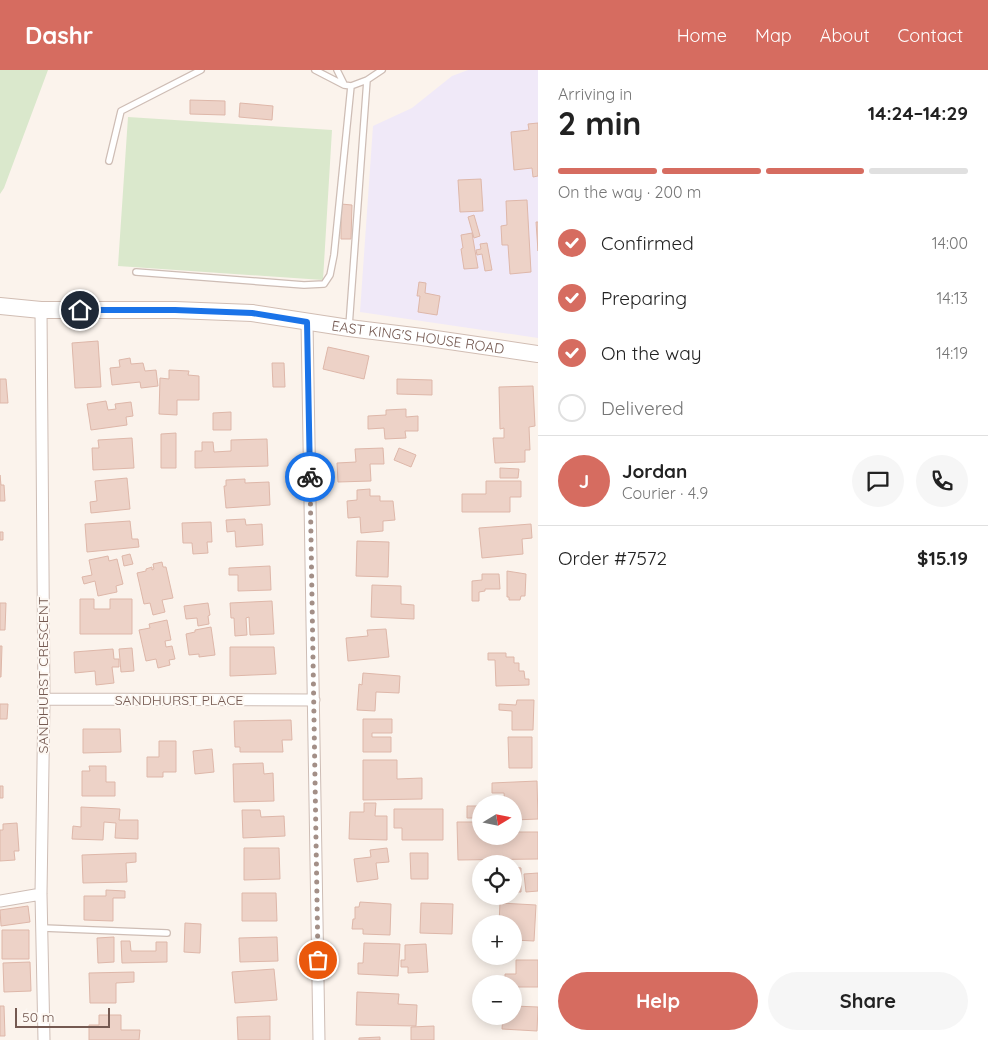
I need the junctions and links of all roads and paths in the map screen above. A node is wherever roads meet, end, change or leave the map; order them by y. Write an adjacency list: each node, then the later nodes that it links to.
1 (201, 70): 8 (lane)
2 (315, 70): 6 (lane)
3 (337, 70): 6 (lane)
4 (382, 70): 5 (lane)
5 (368, 80): 7 (lane); 13 (lane)
6 (344, 85): 7 (lane)
7 (351, 86): 9 (lane)
8 (109, 161)
9 (136, 272)
10 (0, 306): 11 (main road, EAST KING'S HOUSE ROAD)
11 (41, 310): 12 (main road, EAST KING'S HOUSE ROAD); 15 (street, SANDHURST CRESCENT)
12 (307, 322): 13 (main road, EAST KING'S HOUSE ROAD); 16 (street)
13 (349, 328): 14 (main road, EAST KING'S HOUSE ROAD)
14 (538, 354)
15 (44, 699): 16 (street, SANDHURST PLACE); 17 (street, SANDHURST CRESCENT)
16 (314, 700): 22 (street)
17 (41, 894): 18 (street); 19 (street, SANDHURST CRESCENT)
18 (0, 901)
19 (42, 928): 20 (lane); 21 (street, SANDHURST CRESCENT)
20 (167, 933)
21 (44, 1040)
22 (319, 1040)

